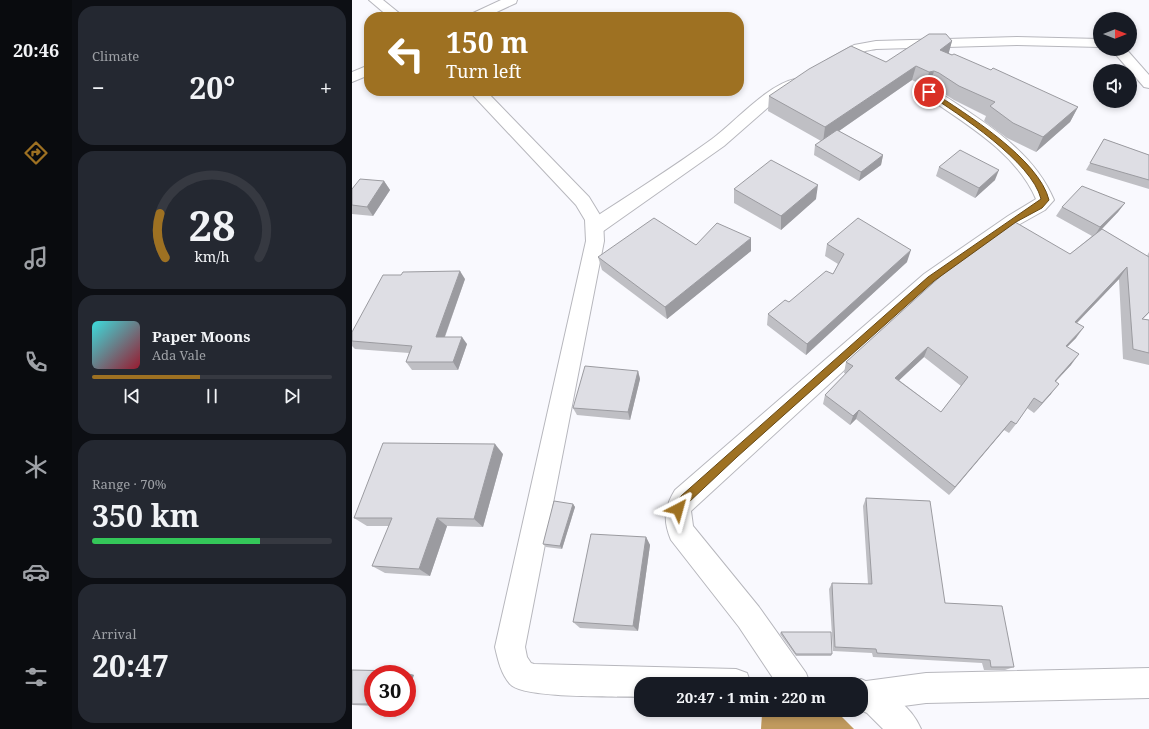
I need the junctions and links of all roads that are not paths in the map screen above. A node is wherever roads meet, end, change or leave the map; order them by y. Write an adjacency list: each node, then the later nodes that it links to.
1 (374, 0): 3 (street)
2 (511, 0): 4 (street)
3 (390, 12)
4 (486, 12)
5 (1093, 43): 7 (street)
6 (1124, 56): 11 (street)
7 (819, 70)
8 (364, 72): 9 (street)
9 (352, 78)
10 (805, 78): 14 (street)
11 (1149, 84)
12 (929, 92): 15 (street)
13 (482, 96): 14 (street)
14 (594, 227): 16 (street)
15 (790, 677)
16 (634, 681)
17 (1149, 683): 18 (street)
18 (868, 694)
19 (868, 697): 20 (street)
20 (905, 729)

